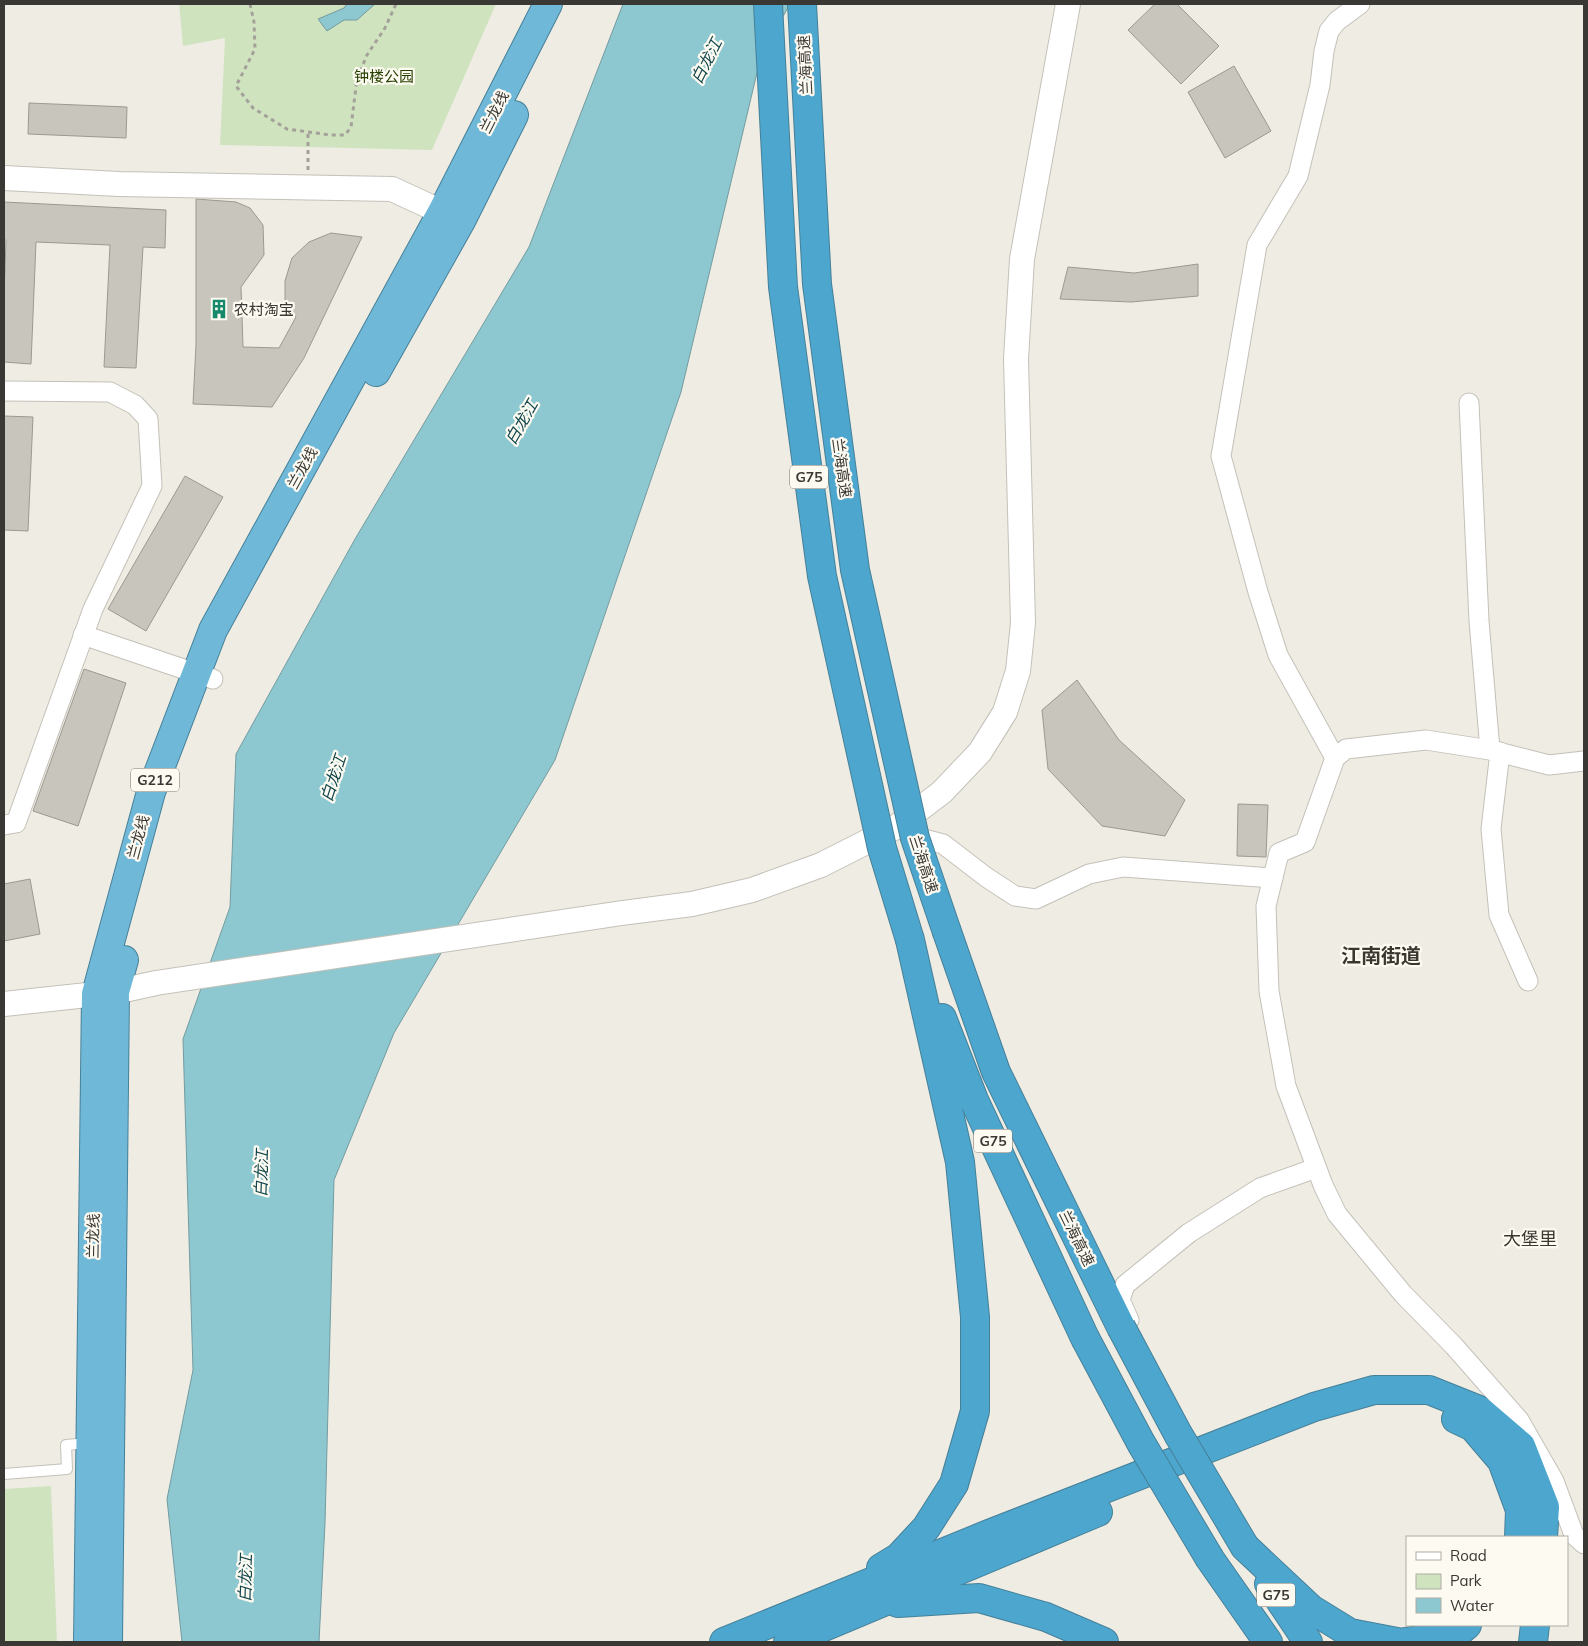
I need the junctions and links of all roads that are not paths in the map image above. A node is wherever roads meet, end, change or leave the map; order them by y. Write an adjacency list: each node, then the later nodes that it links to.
1 (548, 4): 8 (highway, 兰龙线 / G212)
2 (567, 4): 8 (highway, 兰龙线 / G212)
3 (768, 4): 19 (highway, G75, bridge)
4 (802, 4): 30 (highway, 兰海高速 / G75, bridge)
5 (1068, 4): 17 (street)
6 (1360, 4): 14 (street)
7 (4, 178): 8 (street)
8 (452, 216): 12 (highway, 兰龙线 / G212)
9 (4, 391): 11 (street)
10 (1469, 403): 13 (street)
11 (83, 636): 12 (street); 16 (street)
12 (204, 676): 21 (highway, 兰龙线 / G212)
13 (1495, 751): 14 (street); 15 (street); 20 (street)
14 (1335, 758): 18 (street)
15 (1584, 761)
16 (4, 826)
17 (896, 827): 18 (street); 21 (street)
18 (1273, 878): 23 (street)
19 (910, 940): 31 (highway); 40 (highway, G75, bridge)
20 (1528, 981)
21 (106, 993): 22 (street); 25 (highway, 兰龙线 / G212); 36 (highway, 兰龙线 / G212)
22 (4, 1004)
23 (1316, 1168): 24 (street); 29 (street)
24 (1145, 1358)
25 (90, 1443): 26 (lane); 35 (highway, 兰龙线 / G212)
26 (4, 1474)
27 (1518, 1536): 32 (highway)
28 (1543, 1536): 31 (highway)
29 (1584, 1544)
30 (1245, 1547): 41 (highway, 兰海高速 / G75); 42 (highway)
31 (835, 1598): 37 (highway)
32 (877, 1604): 38 (highway); 39 (highway)
33 (1466, 1626): 43 (highway)
34 (1535, 1626): 44 (highway)
35 (88, 1642)
36 (108, 1642)
37 (724, 1642)
38 (788, 1642)
39 (1104, 1642)
40 (1268, 1642)
41 (1308, 1642)
42 (1398, 1642)
43 (1405, 1642)
44 (1533, 1642)

